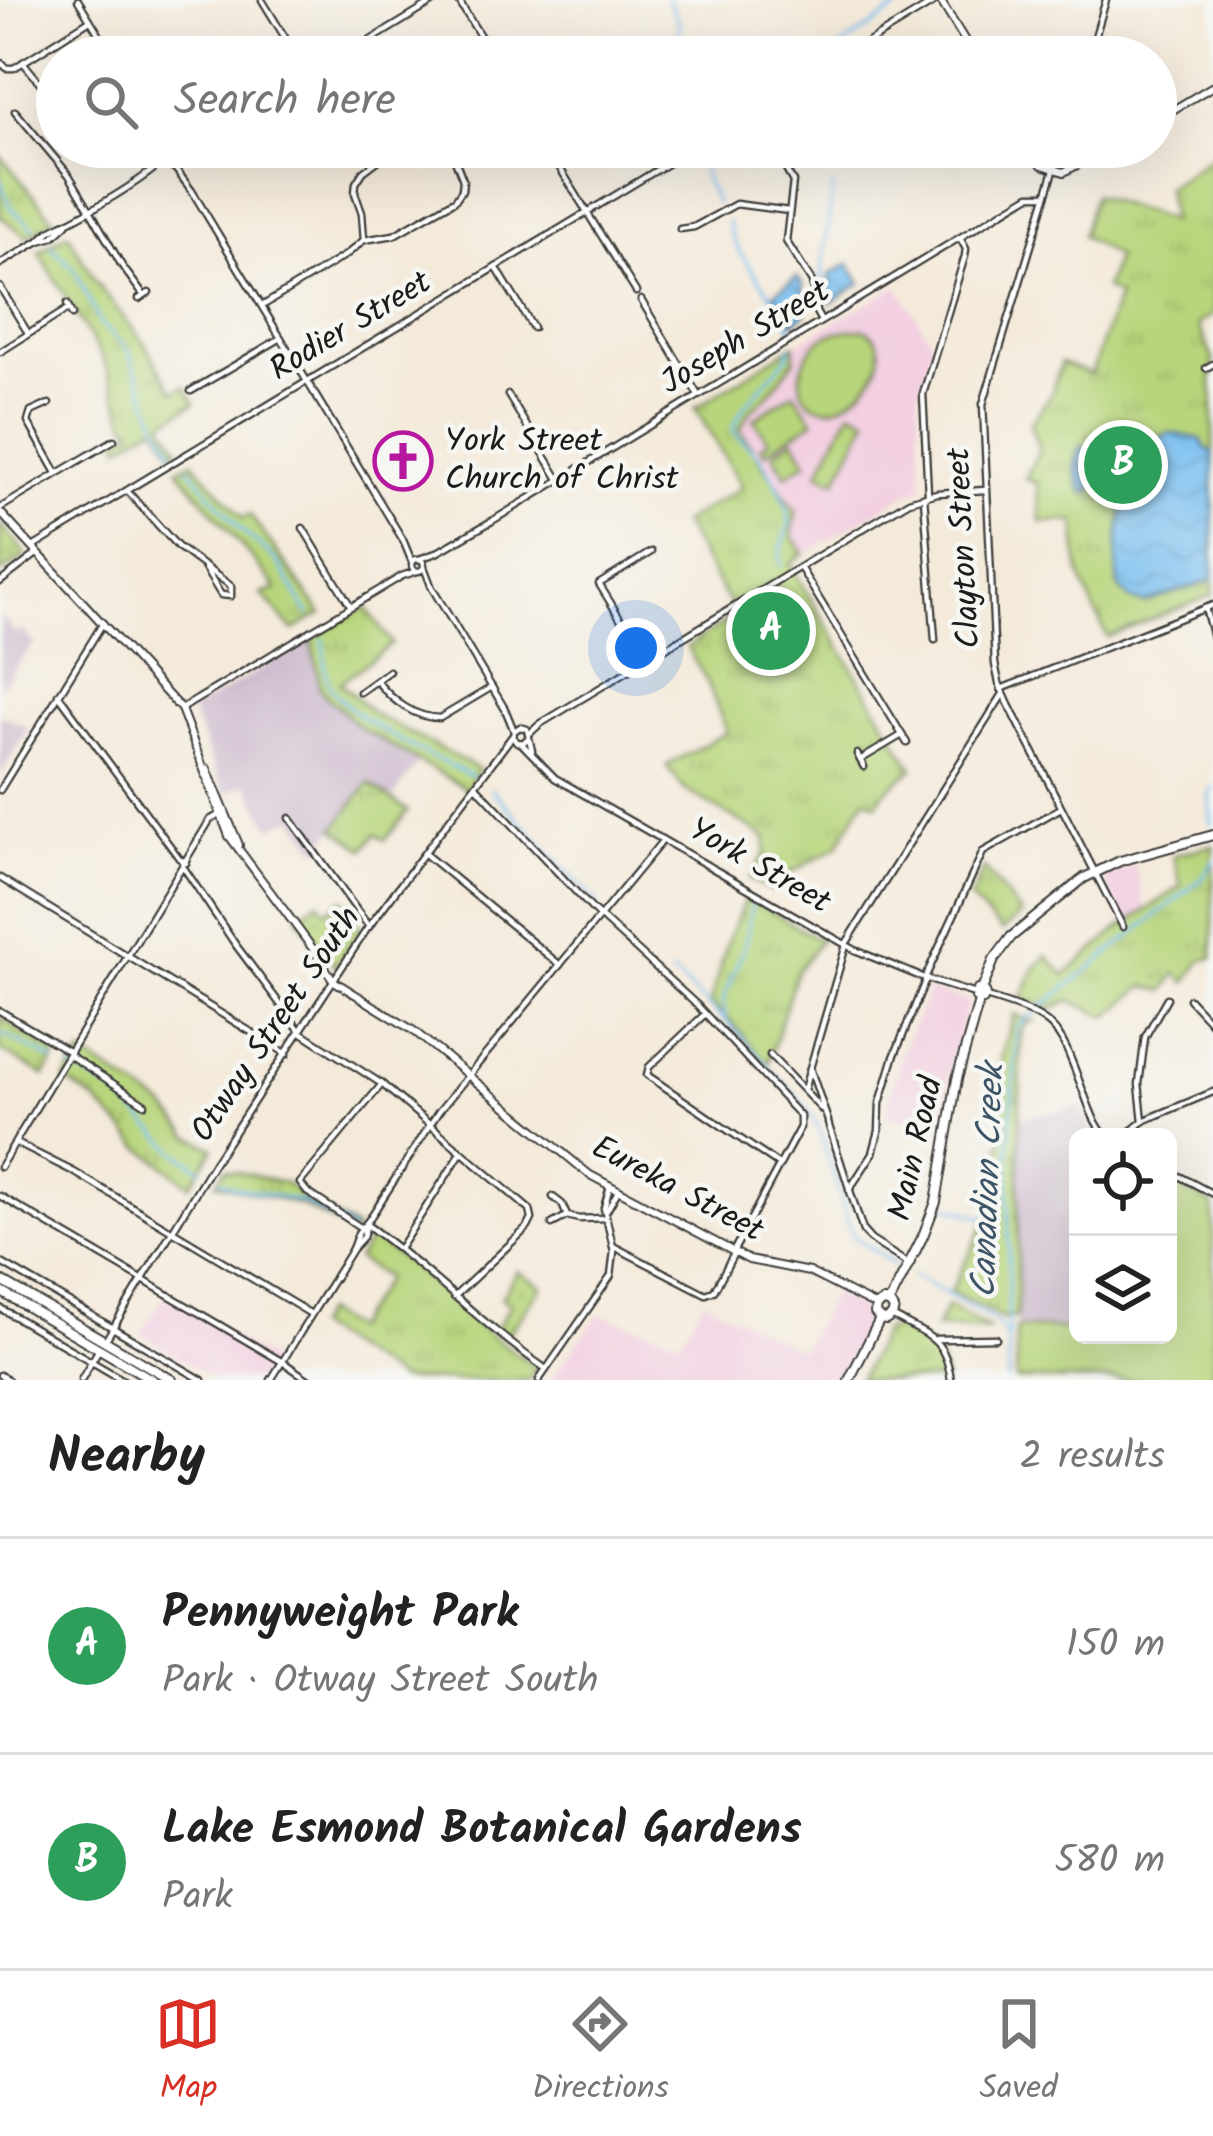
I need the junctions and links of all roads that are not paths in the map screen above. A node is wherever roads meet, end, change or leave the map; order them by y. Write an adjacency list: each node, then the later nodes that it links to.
1 (78, 0): 7 (street)
2 (262, 0): 10 (street)
3 (437, 0): 11 (street)
4 (458, 0): 12 (street)
5 (939, 0): 13 (street); 14 (street)
6 (1106, 0): 15 (street)
7 (91, 21): 8 (street); 9 (street)
8 (67, 36)
9 (100, 36)
10 (284, 36)
11 (378, 36)
12 (481, 36)
13 (879, 36)
14 (962, 36)
15 (1095, 36)
16 (36, 54): 18 (street)
17 (0, 62): 18 (street)
18 (23, 62): 19 (street)
19 (36, 78)
20 (1213, 86): 21 (street)
21 (1177, 107)
22 (15, 111): 23 (street)
23 (36, 136)
24 (63, 168): 41 (street)
25 (155, 168): 38 (street)
26 (169, 168): 38 (street)
27 (173, 168): 39 (street)
28 (183, 168): 39 (street)
29 (368, 168): 46 (street)
30 (459, 168): 46 (street)
31 (561, 168): 42 (street)
32 (659, 168): 42 (street, Rodier Street)
33 (785, 168): 43 (street)
34 (1048, 168): 37 (street)
35 (1055, 168): 37 (street, Clayton Street)
36 (1074, 168): 37 (street)
37 (1054, 171): 40 (street, Clayton Street)
38 (145, 176): 41 (street)
39 (192, 190): 53 (street)
40 (1045, 199): 45 (street, Joseph Street); 68 (street, Clayton Street)
41 (90, 210): 47 (street); 51 (street)
42 (587, 212): 48 (street, Rodier Street); 50 (street)
43 (789, 212): 44 (street); 55 (street)
44 (680, 229)
45 (960, 237): 55 (street, Joseph Street); 70 (street)
46 (364, 240): 53 (street)
47 (0, 264)
48 (496, 268): 56 (street); 60 (street, Rodier Street)
49 (0, 287): 57 (street)
50 (636, 292)
51 (144, 296)
52 (641, 300): 63 (street)
53 (262, 306): 58 (street)
54 (69, 309): 57 (street)
55 (821, 321): 63 (street, Joseph Street)
56 (532, 328)
57 (28, 333): 59 (street)
58 (281, 338): 60 (street); 61 (street)
59 (0, 352)
60 (307, 381): 69 (street, Rodier Street); 76 (street)
61 (191, 391)
62 (508, 395): 67 (street)
63 (698, 395): 67 (street, Joseph Street)
64 (49, 404): 66 (street)
65 (114, 440): 66 (street)
66 (57, 472): 71 (street)
67 (559, 479): 75 (street, Joseph Street)
68 (986, 490): 70 (street, Otway Street South); 93 (street, Clayton Street)
69 (127, 491): 73 (street, Rodier Street); 78 (street)
70 (926, 495): 79 (street, Otway Street South); 88 (street)
71 (0, 510): 73 (street, Eureka Street)
72 (303, 528): 84 (street)
73 (36, 550): 82 (street, Rodier Street); 86 (street, Eureka Street)
74 (651, 552): 89 (street)
75 (436, 553): 76 (street, Joseph Street); 77 (street, Joseph Street)
76 (415, 560): 77 (street, York Street); 80 (street, York Street); 81 (street)
77 (424, 566): 80 (street, Joseph Street); 83 (street, York Street)
78 (204, 567): 78 (street)
79 (800, 567): 89 (street, Otway Street South); 98 (street)
80 (417, 571): 81 (street); 83 (street, York Street)
81 (402, 576): 84 (street)
82 (0, 582)
83 (432, 588): 92 (street, York Street)
84 (351, 606): 96 (street)
85 (1209, 607): 87 (street); 93 (street)
86 (103, 623): 95 (street); 96 (street, Eureka Street)
87 (1213, 637)
88 (935, 640)
89 (646, 660): 97 (street, Otway Street South)
90 (389, 671): 91 (street)
91 (377, 681): 92 (street); 94 (street)
92 (492, 687): 97 (street, York Street)
93 (1002, 691): 103 (street, Clayton Street); 115 (street)
94 (360, 692)
95 (58, 694): 102 (street); 109 (street)
96 (181, 709): 104 (street, Eureka Street)
97 (521, 735): 101 (street, Otway Street South); 107 (street, York Street)
98 (902, 735): 99 (street); 100 (street)
99 (907, 743)
100 (860, 760)
101 (476, 786): 108 (street, Otway Street South); 112 (street)
102 (0, 790)
103 (1061, 808): 110 (street, Clayton Street); 118 (street)
104 (222, 816): 109 (street); 119 (street, Eureka Street)
105 (290, 818): 113 (street)
106 (1213, 836): 110 (main road, Main Road)
107 (664, 840): 112 (street); 115 (street, York Street)
108 (424, 854): 113 (street, Otway Street South); 117 (street)
109 (185, 865): 116 (street); 126 (street)
110 (1094, 872): 114 (street, Clayton Street); 120 (main road, Main Road)
111 (0, 878): 116 (street)
112 (600, 916): 117 (street); 124 (street)
113 (369, 927): 119 (street, Otway Street South)
114 (1123, 927)
115 (846, 945): 118 (street, York Street); 130 (street)
116 (129, 956): 127 (street); 128 (street)
117 (560, 964): 131 (street)
118 (925, 979): 120 (street, York Street); 149 (street)
119 (335, 980): 126 (street, Otway Street South); 131 (street, Eureka Street)
120 (980, 995): 139 (street, York Street); 163 (main road, Main Road)
121 (1168, 998): 137 (street)
122 (1189, 1000): 125 (street)
123 (0, 1011): 127 (street)
124 (705, 1013): 145 (street); 145 (street)
125 (1213, 1025)
126 (301, 1032): 128 (street, Otway Street South); 132 (street)
127 (70, 1053): 135 (street); 141 (street)
128 (287, 1054): 158 (street, Otway Street South)
129 (770, 1055): 133 (street)
130 (810, 1068): 133 (street); 136 (street)
131 (468, 1075): 138 (street); 148 (street, Eureka Street)
132 (382, 1084): 138 (street); 157 (street)
133 (804, 1090): 136 (street)
134 (1213, 1092): 137 (street)
135 (145, 1105)
136 (828, 1121): 149 (street)
137 (1143, 1121): 140 (street)
138 (429, 1124): 143 (street); 157 (street)
139 (1100, 1128)
140 (1135, 1128)
141 (16, 1142): 144 (street); 158 (street)
142 (0, 1148): 144 (street)
143 (462, 1152): 160 (street); 167 (street)
144 (9, 1153): 146 (street)
145 (779, 1165): 161 (street)
146 (0, 1167)
147 (1177, 1175): 151 (street)
148 (610, 1186): 150 (street, Eureka Street); 155 (street)
149 (849, 1190): 163 (street)
150 (619, 1191): 155 (street); 161 (street, Eureka Street)
151 (1213, 1195)
152 (0, 1196): 164 (street)
153 (553, 1196): 154 (street)
154 (567, 1216): 155 (street); 156 (street)
155 (605, 1217): 159 (street)
156 (552, 1224)
157 (366, 1225): 160 (street); 171 (street)
158 (172, 1231): 164 (street, Otway Street South); 171 (street)
159 (613, 1246): 161 (street); 180 (street)
160 (400, 1249): 167 (street)
161 (734, 1252): 169 (street, Eureka Street)
162 (0, 1262): 174 (street)
163 (908, 1264): 168 (main road, Main Road)
164 (141, 1279): 174 (street, Otway Street South); 178 (street)
165 (0, 1280): 177 (main road)
166 (0, 1291): 177 (main road)
167 (454, 1297): 180 (street)
168 (889, 1303): 169 (main road); 172 (main road)
169 (876, 1306): 173 (main road)
170 (0, 1308): 179 (street)
171 (311, 1314): 178 (street)
172 (892, 1316): 173 (main road); 176 (street)
173 (880, 1319): 191 (main road)
174 (113, 1328): 177 (street, Otway Street South); 187 (street)
175 (996, 1338): 176 (street)
176 (933, 1339): 192 (street)
177 (102, 1345): 179 (street, Otway Street South); 185 (main road); 186 (main road)
178 (282, 1361): 188 (street); 189 (street)
179 (92, 1362): 183 (street, Otway Street South); 184 (street)
180 (547, 1369): 190 (street)
181 (0, 1375): 182 (street)
182 (8, 1380)
183 (81, 1380)
184 (123, 1380)
185 (153, 1380)
186 (172, 1380)
187 (202, 1380)
188 (271, 1380)
189 (309, 1380)
190 (539, 1380)
191 (849, 1380)
192 (951, 1380)

